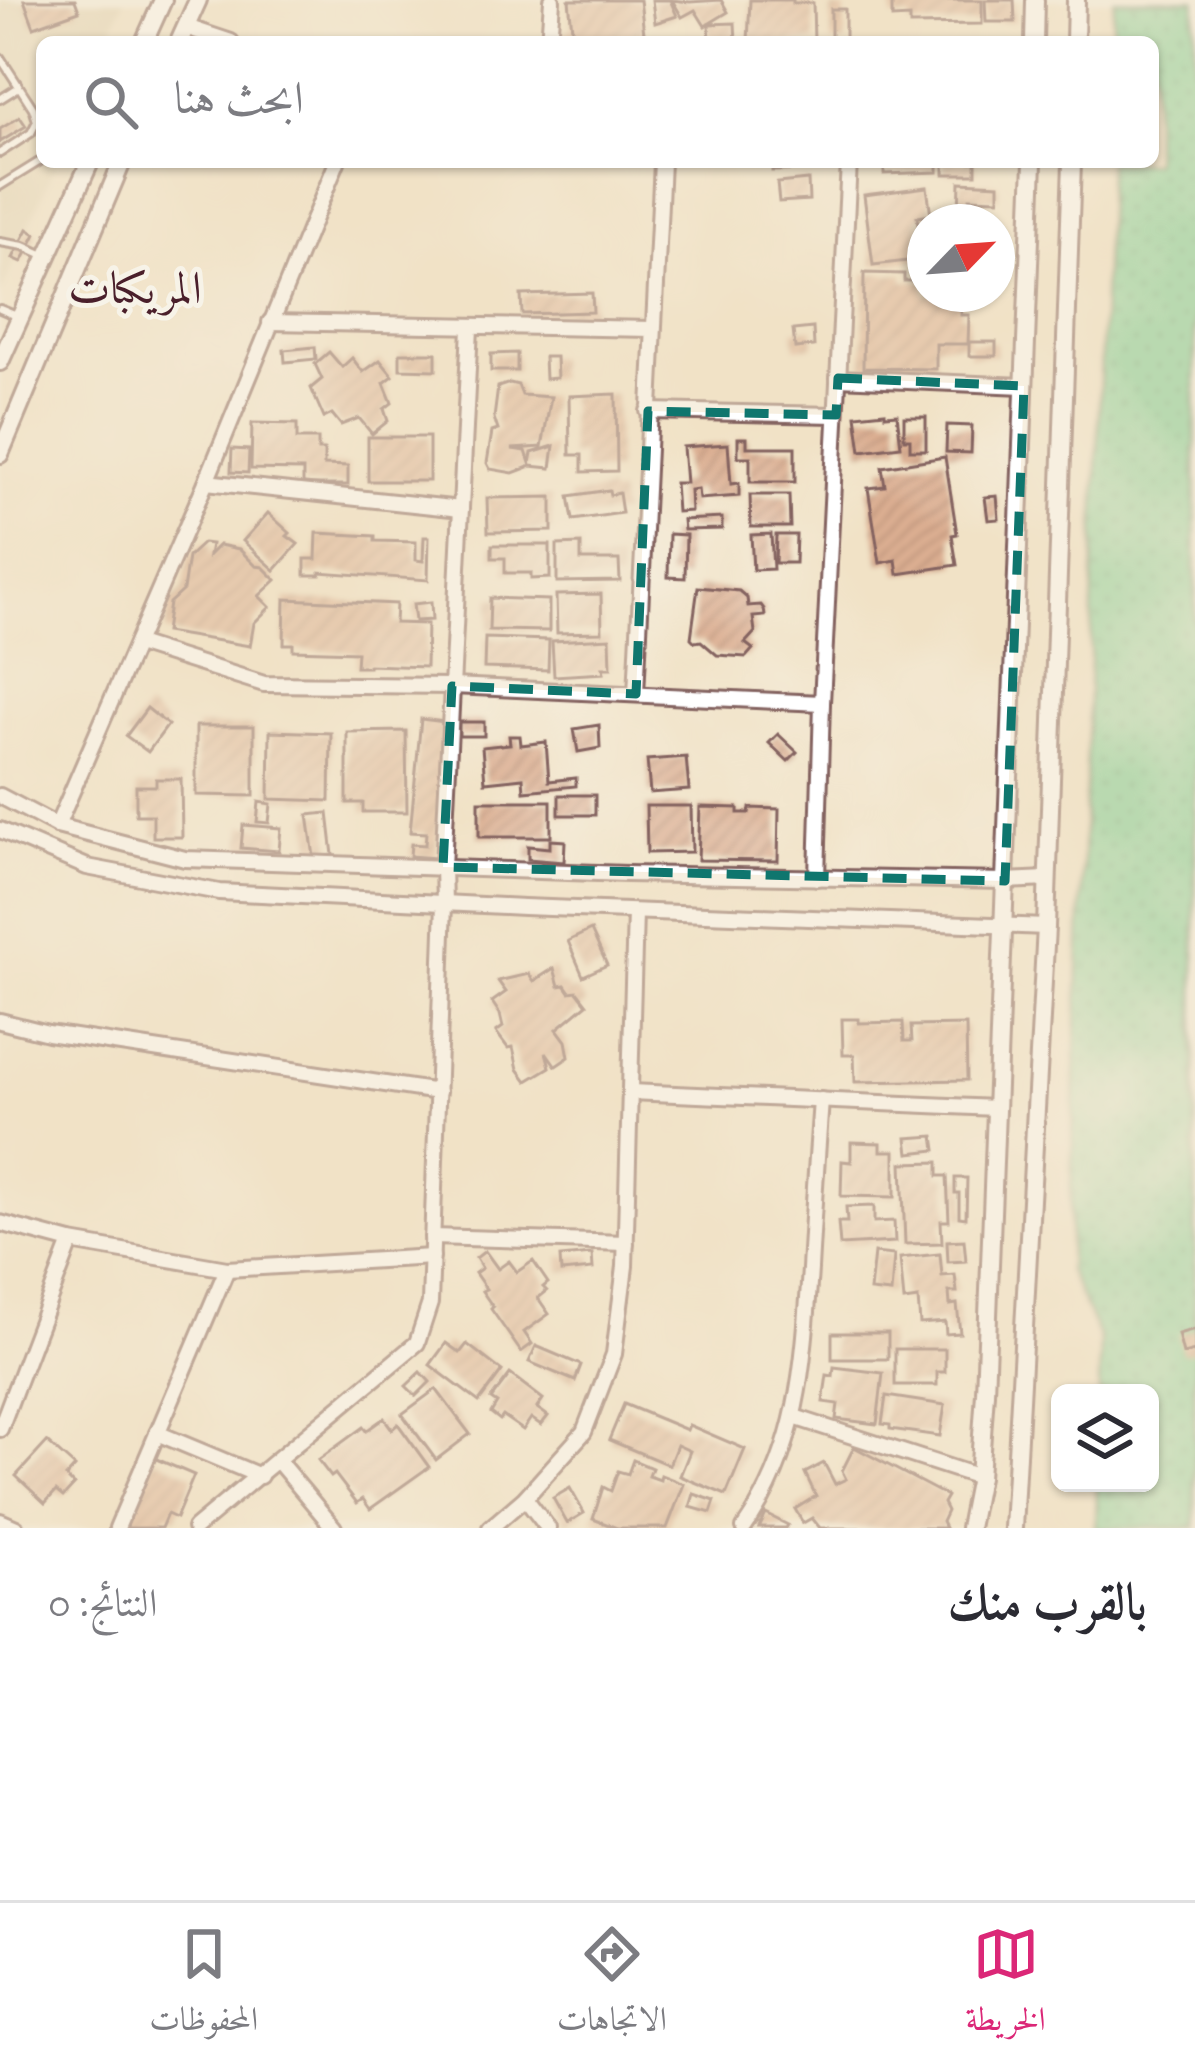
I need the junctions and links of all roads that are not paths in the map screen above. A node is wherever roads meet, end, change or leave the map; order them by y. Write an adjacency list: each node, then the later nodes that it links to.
1 (163, 0): 7 (street)
2 (198, 0): 6 (street)
3 (552, 0): 8 (street)
4 (1035, 0): 9 (street)
5 (1076, 0): 10 (street)
6 (183, 34)
7 (147, 36)
8 (549, 36)
9 (1034, 36)
10 (1075, 36)
11 (0, 57): 12 (lane)
12 (19, 87): 13 (lane); 14 (lane)
13 (0, 99)
14 (36, 118)
15 (36, 123): 16 (lane)
16 (0, 153)
17 (36, 164): 25 (lane)
18 (87, 168): 27 (street)
19 (117, 168): 38 (street)
20 (335, 168): 30 (street)
21 (662, 168): 32 (street)
22 (849, 168): 34 (street)
23 (1033, 168): 35 (street)
24 (1072, 168): 50 (street)
25 (0, 186)
26 (0, 242): 27 (lane)
27 (47, 257): 29 (street)
28 (0, 309): 29 (lane)
29 (20, 318): 33 (street)
30 (270, 322): 31 (street); 39 (street)
31 (470, 328): 32 (street); 40 (street)
32 (652, 329): 36 (street)
33 (0, 362)
34 (838, 377): 35 (street); 37 (street)
35 (1024, 386): 51 (street)
36 (648, 411): 37 (street); 43 (street)
37 (836, 415): 44 (street)
38 (0, 454)
39 (206, 482): 40 (street); 41 (street)
40 (461, 509): 42 (street)
41 (137, 644): 42 (street); 46 (street)
42 (452, 686): 43 (street); 48 (street)
43 (636, 694): 44 (street)
44 (822, 703): 49 (street)
45 (0, 796): 46 (street)
46 (57, 826): 48 (street)
47 (0, 830): 52 (street)
48 (443, 867): 49 (street); 52 (street)
49 (817, 878): 51 (street)
50 (1048, 879): 51 (street); 55 (street)
51 (1005, 881): 54 (street)
52 (444, 903): 53 (street); 57 (street)
53 (635, 911): 54 (street); 58 (street)
54 (1003, 926): 55 (street); 60 (street)
55 (1046, 927): 83 (street)
56 (0, 1021): 57 (street)
57 (438, 1092): 62 (street)
58 (630, 1092): 59 (street); 64 (street)
59 (821, 1100): 60 (street); 67 (street)
60 (996, 1108): 72 (street)
61 (0, 1223): 63 (street)
62 (433, 1237): 64 (street); 65 (street)
63 (71, 1242): 66 (street); 68 (street)
64 (626, 1243): 73 (street)
65 (432, 1257): 66 (street); 70 (street)
66 (226, 1269): 69 (street)
67 (794, 1417): 72 (street); 81 (street)
68 (0, 1429)
69 (157, 1433): 71 (street); 76 (street)
70 (278, 1461): 71 (street); 78 (street)
71 (260, 1476): 77 (street)
72 (979, 1477): 82 (street)
73 (525, 1498): 79 (street); 80 (street)
74 (0, 1521): 75 (street)
75 (16, 1528)
76 (117, 1528)
77 (195, 1528)
78 (334, 1528)
79 (490, 1528)
80 (548, 1528)
81 (744, 1528)
82 (970, 1528)
83 (1012, 1528)

